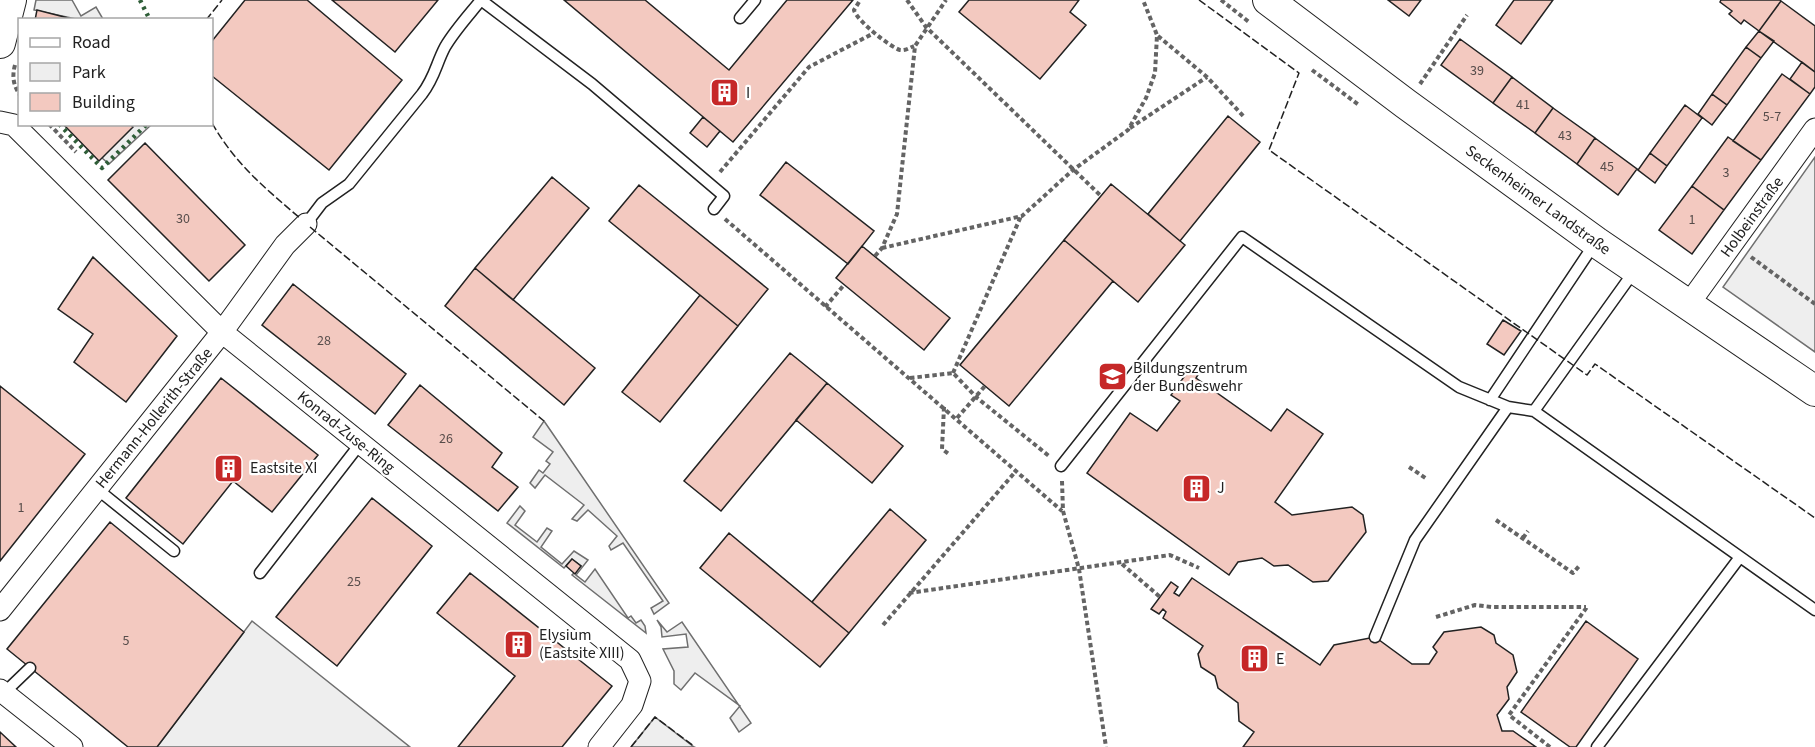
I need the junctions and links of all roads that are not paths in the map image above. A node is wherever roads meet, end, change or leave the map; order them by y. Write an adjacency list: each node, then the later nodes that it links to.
1 (11, 0): 6 (main road)
2 (481, 0): 9 (lane); 10 (lane)
3 (755, 0): 5 (lane)
4 (1268, 0): 11 (main road, Seckenheimer Landstraße)
5 (740, 18)
6 (9, 50)
7 (0, 122): 14 (street, Konrad-Zuse-Ring)
8 (1815, 129): 13 (street, Holbeinstraße)
9 (714, 209)
10 (306, 224): 14 (street, Hermann-Hollerith-Straße)
11 (1596, 242): 12 (main road, Seckenheimer Landstraße); 16 (lane)
12 (1635, 270): 13 (main road, Seckenheimer Landstraße); 18 (lane)
13 (1688, 305): 15 (main road, Seckenheimer Landstraße)
14 (222, 332): 19 (street, Konrad-Zuse-Ring); 21 (street, Hermann-Hollerith-Straße)
15 (1815, 391)
16 (1490, 400): 17 (lane); 20 (lane)
17 (1508, 407): 18 (lane); 27 (lane)
18 (1534, 411): 23 (lane)
19 (360, 444): 24 (lane); 31 (street, Konrad-Zuse-Ring)
20 (1061, 466)
21 (97, 489): 22 (lane); 25 (street, Hermann-Hollerith-Straße)
22 (174, 551)
23 (1740, 557): 26 (lane); 32 (lane)
24 (260, 573)
25 (0, 610)
26 (1815, 610)
27 (1376, 637)
28 (30, 668): 29 (lane)
29 (2, 692): 30 (street)
30 (72, 747)
31 (599, 747)
32 (1597, 747)

